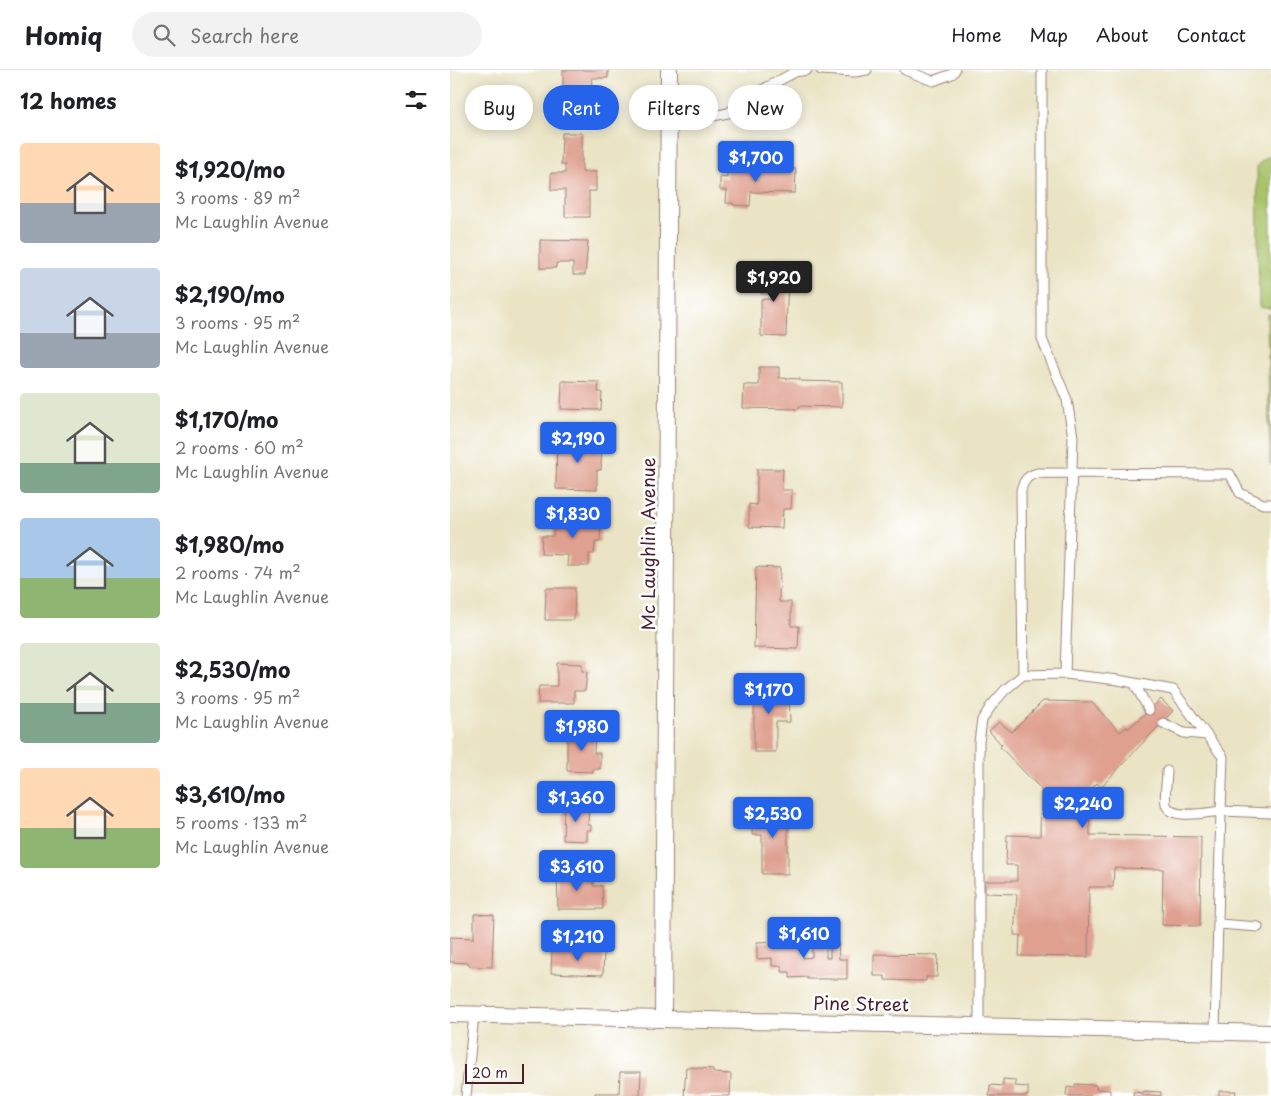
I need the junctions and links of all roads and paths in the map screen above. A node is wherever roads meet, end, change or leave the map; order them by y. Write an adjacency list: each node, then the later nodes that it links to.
1 (669, 70): 8 (street, Mc Laughlin Avenue)
2 (807, 70): 9 (lane)
3 (821, 70): 4 (lane)
4 (867, 70)
5 (905, 70): 6 (lane)
6 (955, 70)
7 (1042, 70): 11 (lane)
8 (669, 85)
9 (718, 115)
10 (668, 130): 26 (street, Mc Laughlin Avenue)
11 (1072, 474): 12 (lane); 13 (lane); 14 (lane)
12 (1271, 504)
13 (1065, 674): 14 (lane); 15 (lane)
14 (1023, 675): 27 (lane)
15 (1134, 683): 16 (lane); 18 (lane)
16 (1149, 710)
17 (1163, 723): 18 (lane)
18 (1207, 736): 20 (lane)
19 (1167, 772): 20 (lane)
20 (1221, 811): 21 (lane); 22 (lane)
21 (1271, 812)
22 (1219, 924): 23 (lane); 28 (lane)
23 (1258, 927)
24 (450, 1014): 25 (street, Pine Street)
25 (474, 1014): 26 (street, Pine Street); 30 (lane)
26 (663, 1018): 27 (street, Pine Street)
27 (979, 1026): 28 (street, Pine Street)
28 (1215, 1031): 29 (street, Pine Street)
29 (1271, 1033)
30 (466, 1096)

